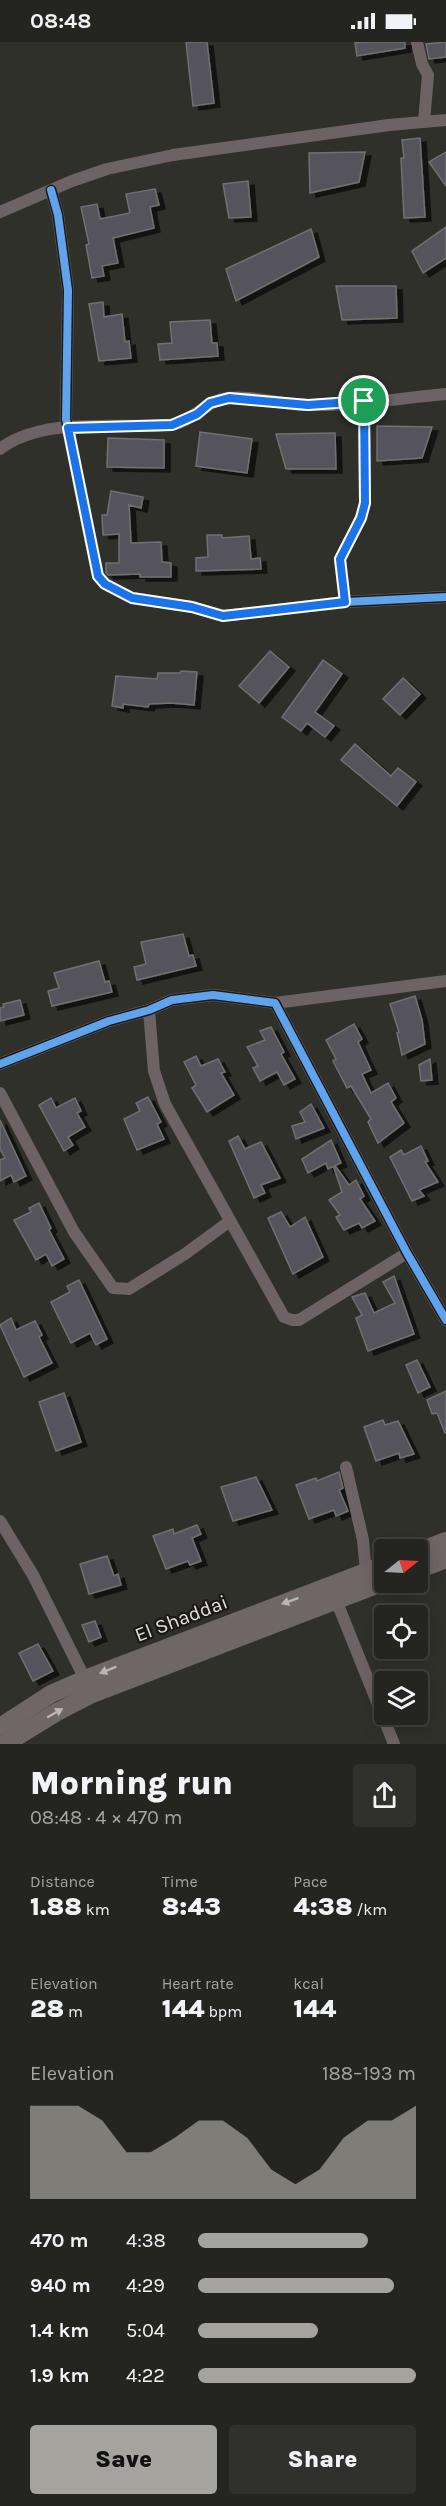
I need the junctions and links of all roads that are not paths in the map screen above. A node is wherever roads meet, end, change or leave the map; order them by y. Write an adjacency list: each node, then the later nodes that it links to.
1 (417, 42): 3 (street)
2 (446, 120): 3 (street)
3 (424, 122): 4 (street)
4 (51, 190): 5 (street); 8 (street)
5 (0, 212)
6 (446, 394): 7 (street)
7 (364, 401): 8 (street); 11 (street)
8 (68, 428): 9 (street); 11 (street)
9 (0, 449)
10 (446, 597): 11 (street)
11 (345, 602)
12 (446, 981): 13 (street)
13 (274, 1003): 14 (street); 18 (street)
14 (149, 1010): 15 (street); 17 (street)
15 (0, 1064)
16 (0, 1093): 17 (street)
17 (230, 1221): 18 (street)
18 (407, 1254): 19 (street)
19 (446, 1320)
20 (346, 1467): 27 (street)
21 (0, 1521): 30 (street)
22 (446, 1541): 23 (street)
23 (428, 1548)
24 (446, 1559): 25 (street)
25 (428, 1566)
26 (374, 1569): 27 (street)
27 (366, 1572): 29 (street)
28 (374, 1584): 29 (street)
29 (334, 1593): 30 (street); 33 (street)
30 (89, 1687): 31 (street); 32 (street, one-way to 30)
31 (0, 1727)
32 (5, 1744)
33 (394, 1744)

